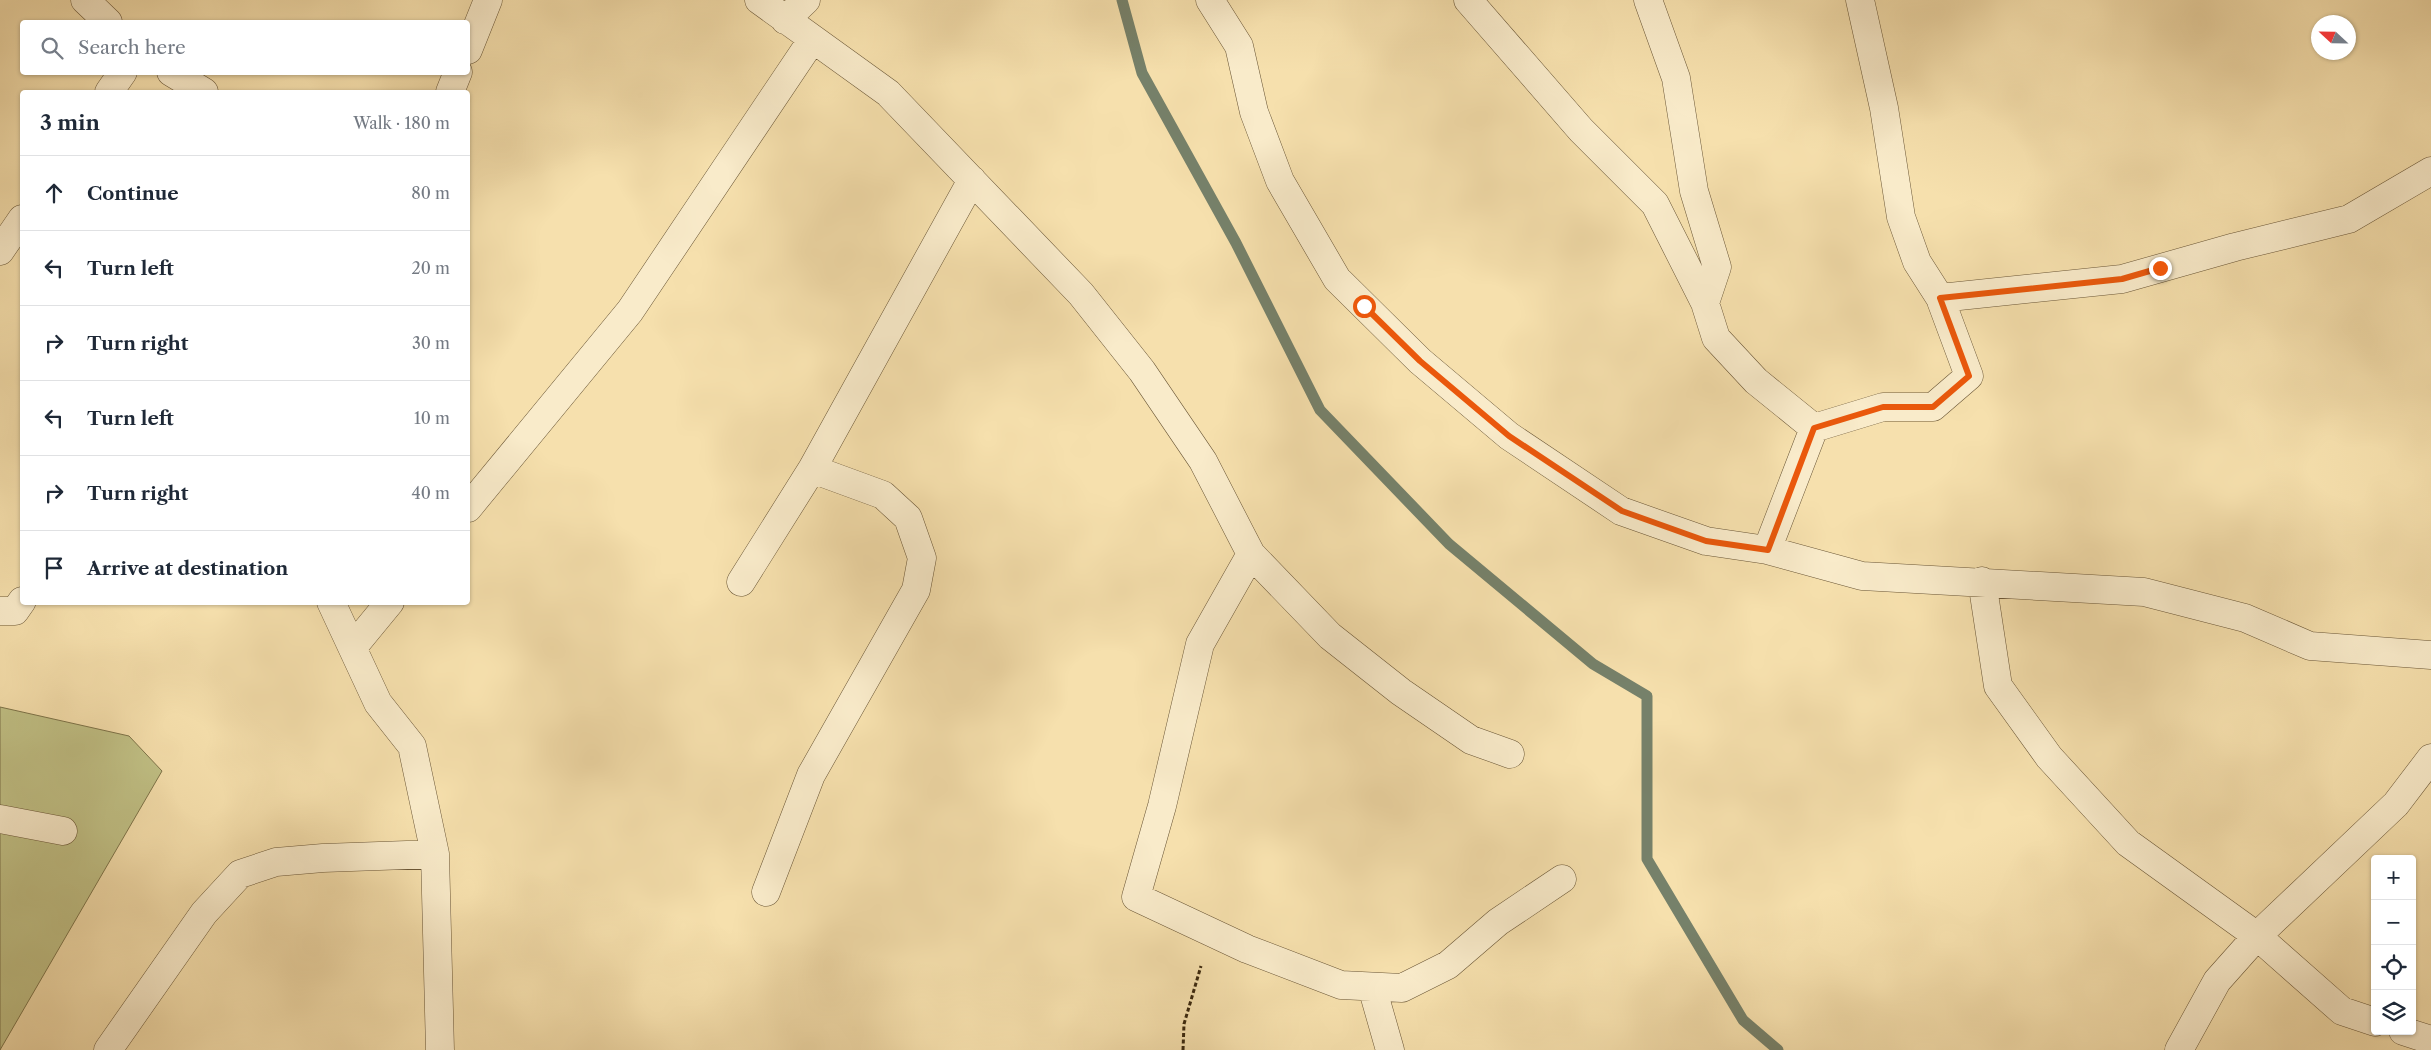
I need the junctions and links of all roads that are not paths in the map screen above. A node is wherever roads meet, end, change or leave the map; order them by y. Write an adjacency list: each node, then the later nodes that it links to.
1 (85, 0): 9 (street)
2 (488, 0): 12 (street)
3 (759, 0): 10 (street)
4 (806, 0): 10 (street)
5 (1210, 0): 28 (street)
6 (1468, 0): 24 (street)
7 (1648, 0): 24 (street)
8 (1860, 0): 23 (street)
9 (106, 20)
10 (785, 20): 11 (street)
11 (812, 40): 20 (street); 27 (street)
12 (470, 45)
13 (121, 75): 16 (street)
14 (176, 75): 17 (street)
15 (457, 75): 18 (street)
16 (110, 90)
17 (201, 90)
18 (451, 90)
19 (2431, 171): 23 (street)
20 (972, 180): 26 (street); 29 (street)
21 (20, 221): 22 (street)
22 (0, 251)
23 (1940, 298): 25 (street)
24 (1706, 303): 25 (street)
25 (1814, 428): 28 (street)
26 (812, 469): 30 (street); 44 (street)
27 (470, 506)
28 (1768, 550): 31 (street)
29 (1251, 554): 38 (street); 46 (street)
30 (741, 582)
31 (1982, 582): 37 (street); 45 (street)
32 (20, 604): 35 (street)
33 (332, 605): 36 (street)
34 (388, 605): 36 (street)
35 (0, 611)
36 (353, 647): 42 (street)
37 (2431, 655)
38 (1510, 754)
39 (2431, 758): 45 (street)
40 (0, 819): 41 (street)
41 (63, 831)
42 (435, 854): 50 (street); 51 (street)
43 (1562, 879): 46 (street)
44 (766, 892)
45 (2257, 936): 47 (street); 53 (street)
46 (1372, 987): 52 (street)
47 (2371, 1021)
48 (2416, 1035): 49 (street)
49 (2431, 1040)
50 (108, 1050)
51 (440, 1050)
52 (1390, 1050)
53 (2179, 1050)

